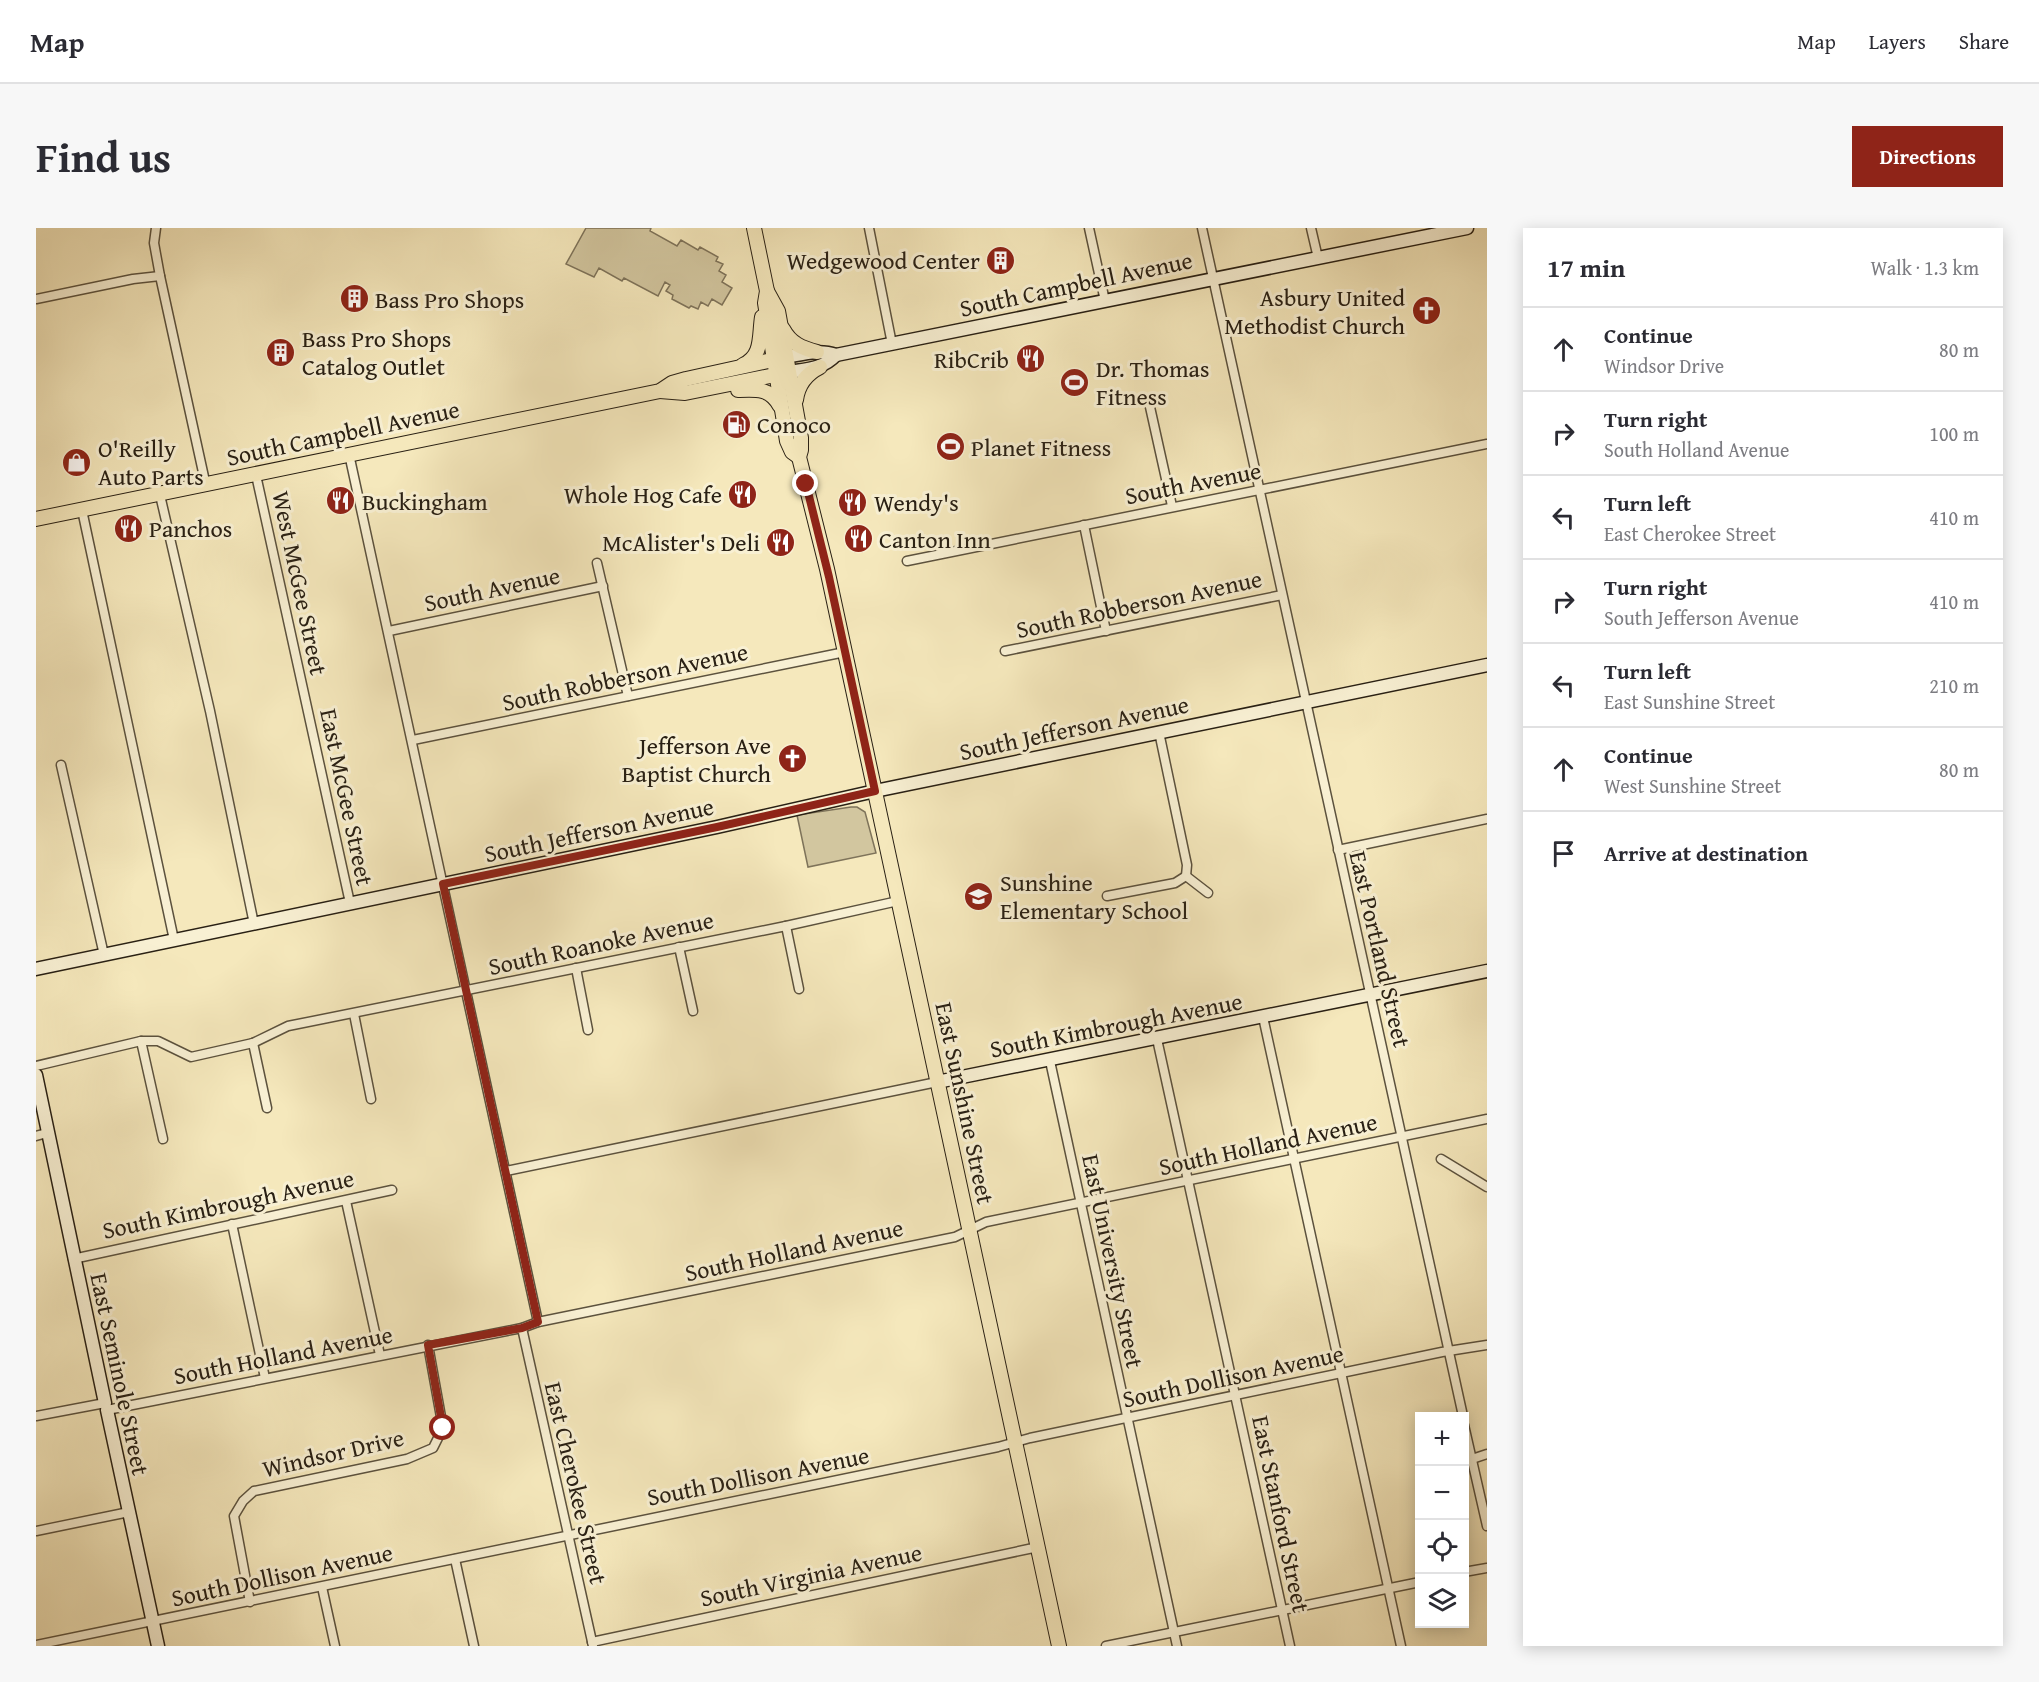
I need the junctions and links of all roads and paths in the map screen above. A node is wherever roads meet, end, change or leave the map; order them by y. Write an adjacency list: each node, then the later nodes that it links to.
1 (156, 228): 9 (street)
2 (754, 228): 11 (main road)
3 (868, 228): 15 (street)
4 (1089, 228): 13 (street)
5 (1202, 228): 10 (street, East Portland Street)
6 (1311, 228): 8 (street)
7 (1459, 229): 8 (main road, South Campbell Avenue)
8 (1318, 258): 10 (main road, South Campbell Avenue)
9 (160, 276): 12 (street); 29 (street)
10 (1213, 279): 13 (main road, South Campbell Avenue); 30 (street, East Portland Street)
11 (766, 297): 14 (main road); 18 (main road); 20 (main road)
12 (36, 299)
13 (1105, 301): 15 (main road, South Campbell Avenue)
14 (780, 323): 16 (main road); 18 (main road)
15 (892, 344): 17 (main road, South Campbell Avenue)
16 (817, 352): 17 (main road, South Campbell Avenue); 18 (main road, South Campbell Avenue)
17 (836, 356): 19 (main road, South Campbell Avenue)
18 (780, 358): 20 (main road, South Campbell Avenue); 21 (main road, East Sunshine Street)
19 (820, 367): 21 (main road, South Campbell Avenue); 25 (main road)
20 (736, 368): 23 (main road, South Campbell Avenue)
21 (783, 373): 22 (main road, South Campbell Avenue); 25 (main road, East Sunshine Street)
22 (718, 387): 23 (main road, South Campbell Avenue); 25 (main road)
23 (660, 391): 27 (main road, South Campbell Avenue)
24 (1150, 407): 32 (street)
25 (789, 410): 43 (main road, East Sunshine Street)
26 (1487, 444): 30 (street, South Avenue)
27 (350, 454): 28 (main road, South Campbell Avenue); 40 (street)
28 (256, 475): 29 (main road, South Campbell Avenue); 46 (street, West McGee Street)
29 (206, 486): 31 (main road, South Campbell Avenue)
30 (1259, 490): 32 (street, South Avenue); 39 (street, East Portland Street)
31 (160, 495): 33 (main road, South Campbell Avenue); 60 (street)
32 (1172, 506): 35 (street, South Avenue)
33 (82, 510): 34 (main road, South Campbell Avenue); 62 (street)
34 (36, 519)
35 (1084, 525): 36 (street, South Avenue); 41 (street)
36 (907, 561)
37 (597, 563): 38 (street)
38 (603, 585): 40 (street, South Avenue); 45 (street)
39 (1282, 595): 41 (street, South Robberson Avenue); 47 (street, East Portland Street)
40 (389, 631): 49 (street)
41 (1106, 631): 42 (street, South Robberson Avenue)
42 (1005, 651)
43 (845, 652): 45 (street, South Robberson Avenue); 51 (main road, East Sunshine Street)
44 (1487, 665): 47 (main road, South Jefferson Avenue)
45 (628, 696): 49 (street, South Robberson Avenue)
46 (305, 700): 59 (street, East McGee Street)
47 (1306, 702): 48 (main road, South Jefferson Avenue); 53 (street, East Portland Street)
48 (1159, 732): 51 (main road, South Jefferson Avenue); 54 (street)
49 (413, 740): 55 (street)
50 (61, 765): 64 (street)
51 (875, 791): 55 (main road, South Jefferson Avenue); 58 (main road, East Sunshine Street)
52 (1487, 819): 53 (street)
53 (1338, 850): 70 (street, East Portland Street)
54 (1186, 876): 56 (street); 57 (street)
55 (443, 884): 59 (main road, South Jefferson Avenue); 69 (street)
56 (1208, 893)
57 (1107, 896)
58 (898, 901): 61 (street, South Roanoke Avenue); 81 (main road, East Sunshine Street)
59 (350, 903): 60 (main road, South Jefferson Avenue)
60 (254, 924): 62 (main road, South Jefferson Avenue)
61 (786, 926): 63 (street, South Roanoke Avenue); 68 (street)
62 (174, 940): 64 (main road, South Jefferson Avenue)
63 (679, 947): 65 (street, South Roanoke Avenue); 71 (street)
64 (104, 955): 66 (main road, South Jefferson Avenue)
65 (576, 968): 69 (street, South Roanoke Avenue); 74 (street)
66 (36, 969)
67 (1487, 970): 70 (main road, South Kimbrough Avenue)
68 (798, 989)
69 (467, 991): 72 (street, South Roanoke Avenue); 90 (street)
70 (1370, 995): 73 (main road, South Kimbrough Avenue); 86 (street, East Portland Street)
71 (693, 1011)
72 (354, 1014): 77 (street, South Roanoke Avenue); 82 (street)
73 (1263, 1017): 75 (main road, South Kimbrough Avenue); 88 (street)
74 (588, 1030)
75 (1157, 1038): 78 (main road, South Kimbrough Avenue); 91 (street, East Stanford Street)
76 (141, 1041): 77 (street, South Roanoke Avenue); 79 (street, South Roanoke Avenue); 87 (street)
77 (253, 1042): 83 (street)
78 (1050, 1061): 81 (main road, South Kimbrough Avenue); 95 (street, East University Street)
79 (36, 1066)
80 (36, 1075): 85 (main road, East Seminole Street)
81 (937, 1082): 90 (street, South Kimbrough Avenue); 97 (main road, East Sunshine Street)
82 (370, 1100)
83 (267, 1108)
84 (1487, 1119): 86 (street, South Holland Avenue)
85 (42, 1134): 98 (main road, East Seminole Street)
86 (1402, 1136): 88 (street, South Holland Avenue); 103 (street, East Portland Street)
87 (163, 1138)
88 (1294, 1158): 91 (street, South Holland Avenue); 105 (street)
89 (1441, 1159): 92 (street)
90 (506, 1171): 99 (street)
91 (1188, 1181): 95 (street, South Holland Avenue); 107 (street, East Stanford Street)
92 (1487, 1188)
93 (392, 1190): 94 (street, South Kimbrough Avenue)
94 (346, 1201): 96 (street, South Kimbrough Avenue); 104 (street)
95 (1081, 1203): 97 (street, South Holland Avenue); 111 (street, East University Street)
96 (232, 1224): 98 (street, South Kimbrough Avenue); 106 (street)
97 (969, 1230): 99 (street, South Holland Avenue); 112 (main road, East Sunshine Street)
98 (73, 1259): 108 (main road, East Seminole Street)
99 (538, 1322): 100 (street, South Holland Avenue)
100 (522, 1328): 102 (street, South Holland Avenue); 119 (street, East Cherokee Street)
101 (1487, 1344): 103 (street, South Dollison Avenue)
102 (428, 1345): 104 (street, South Holland Avenue); 127 (street, Windsor Drive)
103 (1448, 1351): 105 (street, South Dollison Avenue); 109 (street, East Portland Street)
104 (380, 1355): 106 (street, South Holland Avenue)
105 (1341, 1373): 107 (street, South Dollison Avenue); 126 (street)
106 (265, 1378): 108 (street, South Holland Avenue)
107 (1236, 1396): 111 (street, South Dollison Avenue); 128 (street, East Stanford Street)
108 (106, 1407): 110 (street, South Holland Avenue); 116 (main road, East Seminole Street)
109 (1462, 1412)
110 (36, 1416)
111 (1127, 1418): 112 (street, South Dollison Avenue); 130 (street, East University Street)
112 (1015, 1442): 119 (street, South Dollison Avenue); 120 (main road, East Sunshine Street)
113 (1469, 1446): 115 (street)
114 (1487, 1454): 115 (street)
115 (1472, 1459): 117 (street)
116 (129, 1512): 118 (street); 129 (main road, East Seminole Street)
117 (1487, 1526)
118 (36, 1531)
119 (567, 1534): 121 (street, South Dollison Avenue); 131 (street, East Cherokee Street)
120 (1038, 1547): 131 (street, South Virginia Avenue); 136 (main road, East Sunshine Street)
121 (455, 1559): 125 (street, South Dollison Avenue); 135 (street)
122 (1487, 1568): 123 (street)
123 (1469, 1571)
124 (1415, 1583): 126 (street)
125 (322, 1587): 127 (street, South Dollison Avenue); 134 (street)
126 (1388, 1588): 128 (street); 140 (street)
127 (250, 1602): 129 (street, South Dollison Avenue)
128 (1282, 1610): 130 (street); 139 (street, East Stanford Street)
129 (153, 1622): 132 (street, South Dollison Avenue); 133 (main road, East Seminole Street)
130 (1174, 1632): 137 (street); 138 (street, East University Street)
131 (592, 1644)
132 (36, 1645)
133 (158, 1646)
134 (335, 1646)
135 (474, 1646)
136 (1059, 1646)
137 (1106, 1646)
138 (1177, 1646)
139 (1290, 1646)
140 (1401, 1646)

